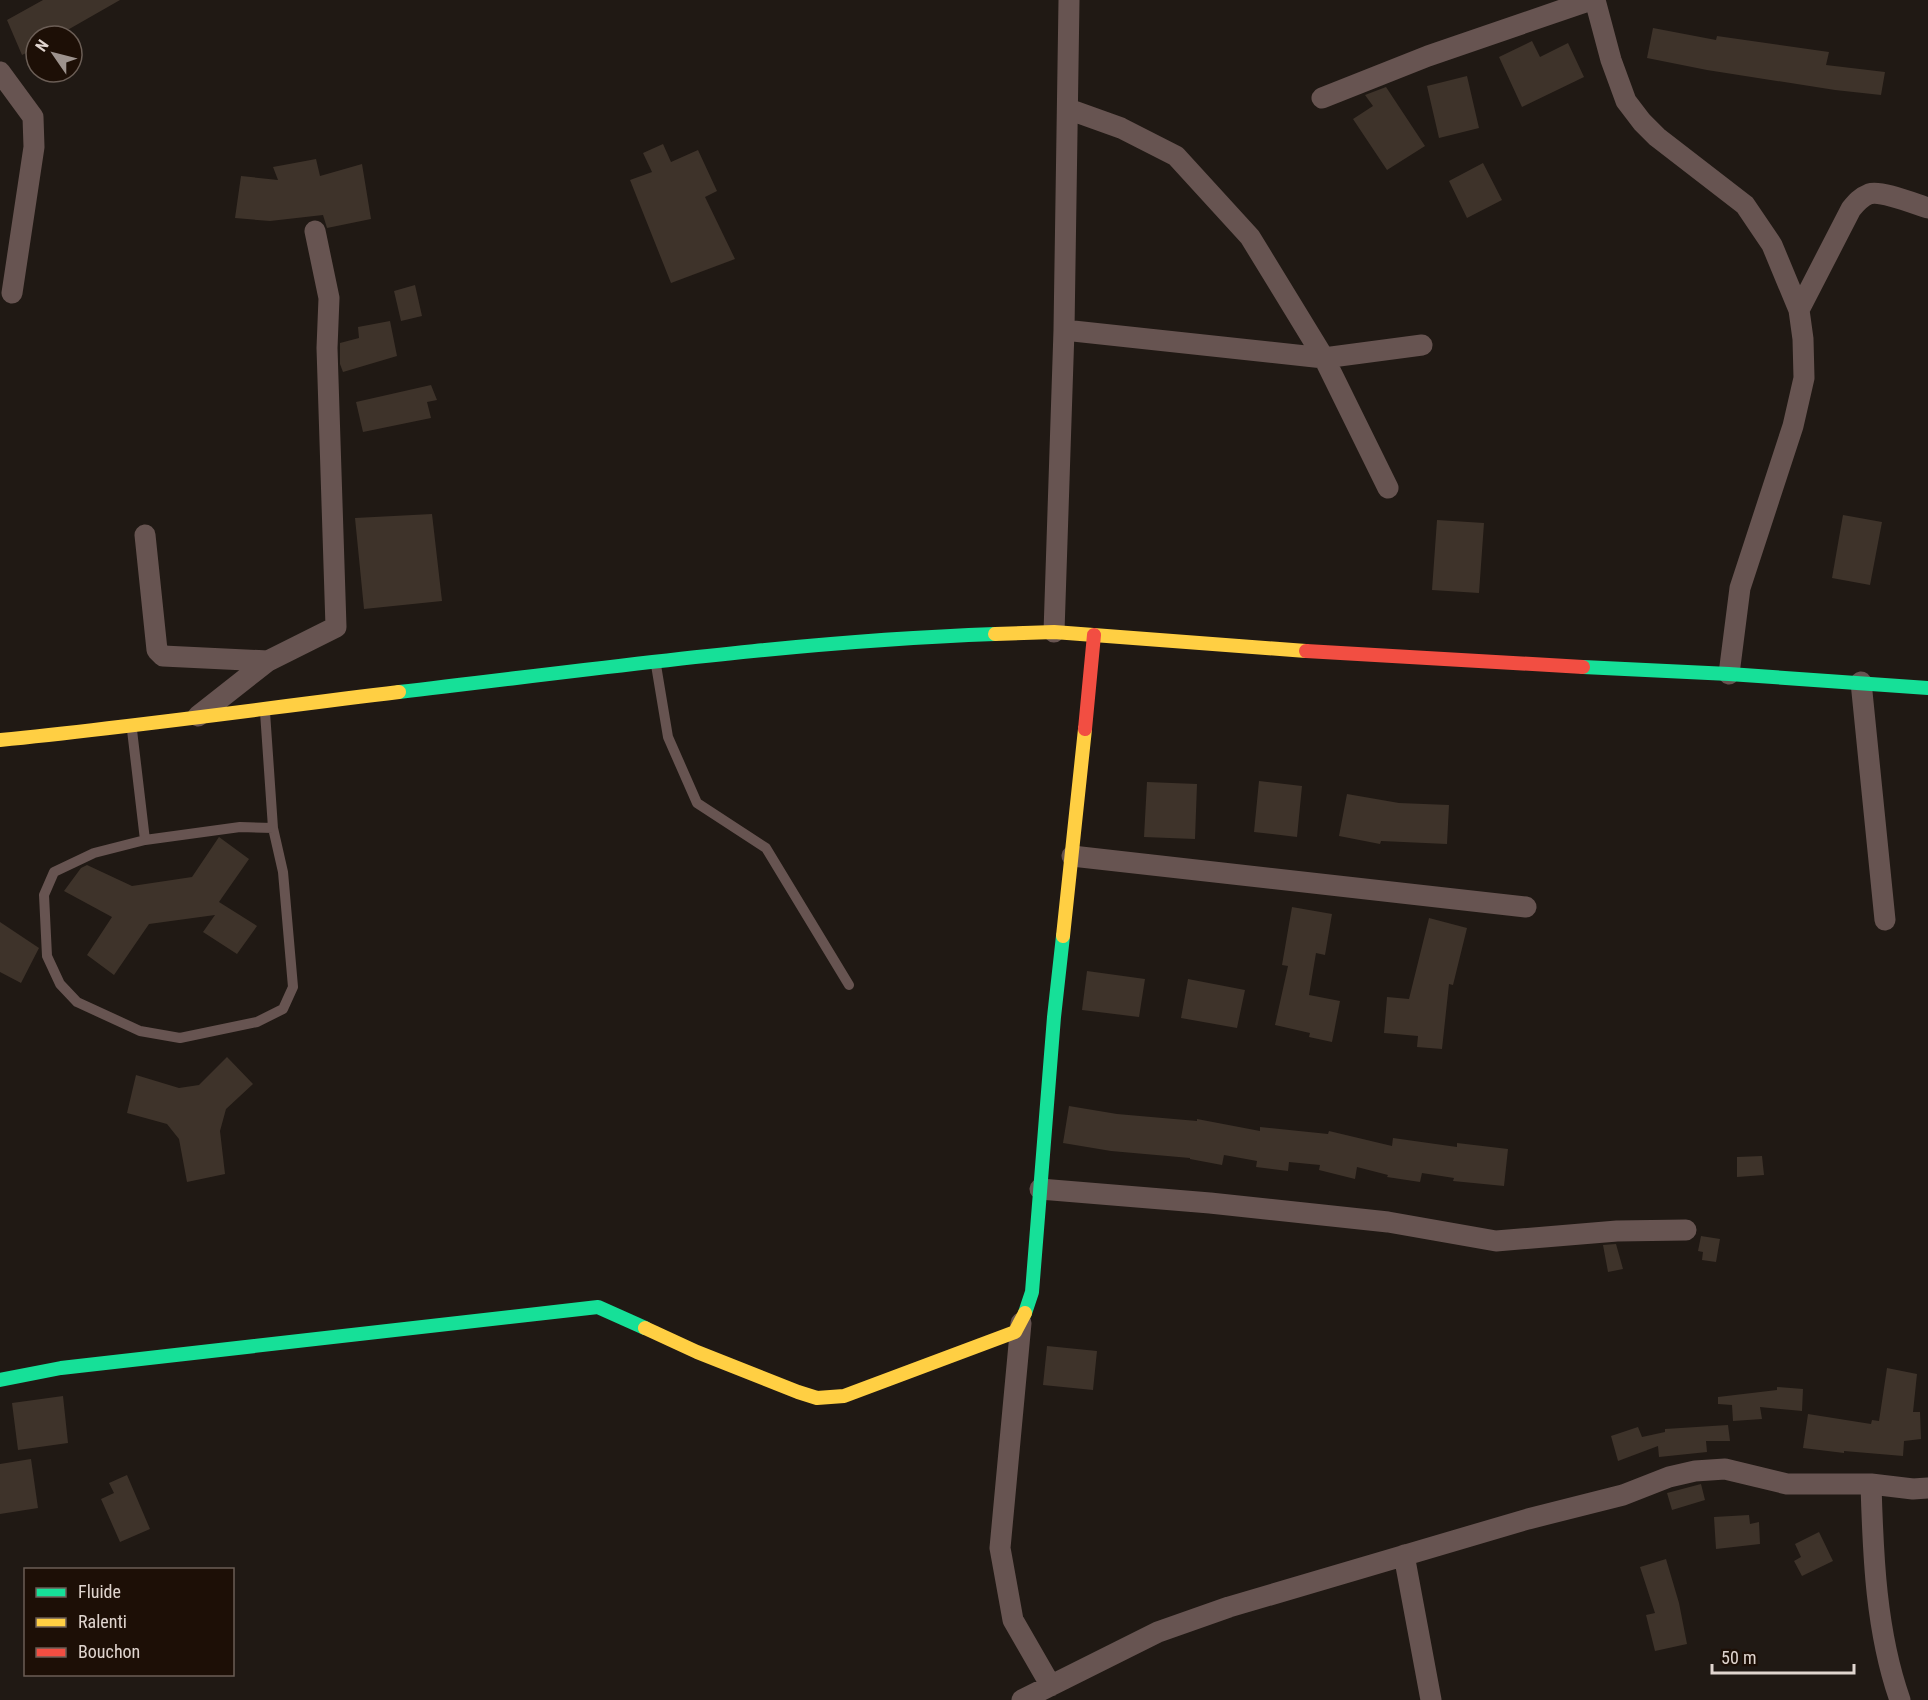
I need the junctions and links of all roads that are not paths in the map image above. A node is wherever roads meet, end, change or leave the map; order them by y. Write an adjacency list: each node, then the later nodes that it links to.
1 (1069, 0): 5 (street)
2 (1593, 0): 4 (street); 9 (street)
3 (0, 72): 8 (street)
4 (1322, 98)
5 (1068, 109): 10 (street); 12 (street)
6 (1928, 208): 9 (street)
7 (315, 231): 17 (street)
8 (12, 293)
9 (1799, 310): 19 (street)
10 (1064, 330): 12 (street); 15 (street)
11 (1422, 345): 12 (street)
12 (1324, 358): 13 (street)
13 (1388, 488)
14 (145, 535): 17 (street)
15 (1054, 632): 16 (main road); 18 (main road)
16 (1094, 635): 19 (main road); 28 (main road)
17 (268, 661): 23 (street)
18 (655, 662): 22 (main road); 31 (lane)
19 (1729, 674): 20 (main road)
20 (1861, 682): 21 (main road); 30 (street)
21 (1928, 687)
22 (265, 708): 23 (main road); 26 (lane)
23 (195, 718): 24 (main road)
24 (131, 727): 25 (main road); 27 (lane)
25 (0, 740)
26 (273, 828): 27 (lane); 27 (lane)
27 (145, 840)
28 (1072, 856): 29 (street); 32 (main road)
29 (1526, 907)
30 (1885, 920)
31 (849, 985)
32 (1040, 1189): 33 (street); 34 (main road)
33 (1686, 1230)
34 (1021, 1323): 35 (main road); 39 (street)
35 (0, 1380)
36 (1871, 1484): 37 (street); 38 (street); 42 (street)
37 (1928, 1488)
38 (1404, 1555): 39 (street); 41 (street)
39 (1051, 1686): 40 (street)
40 (1022, 1700)
41 (1431, 1700)
42 (1900, 1700)

